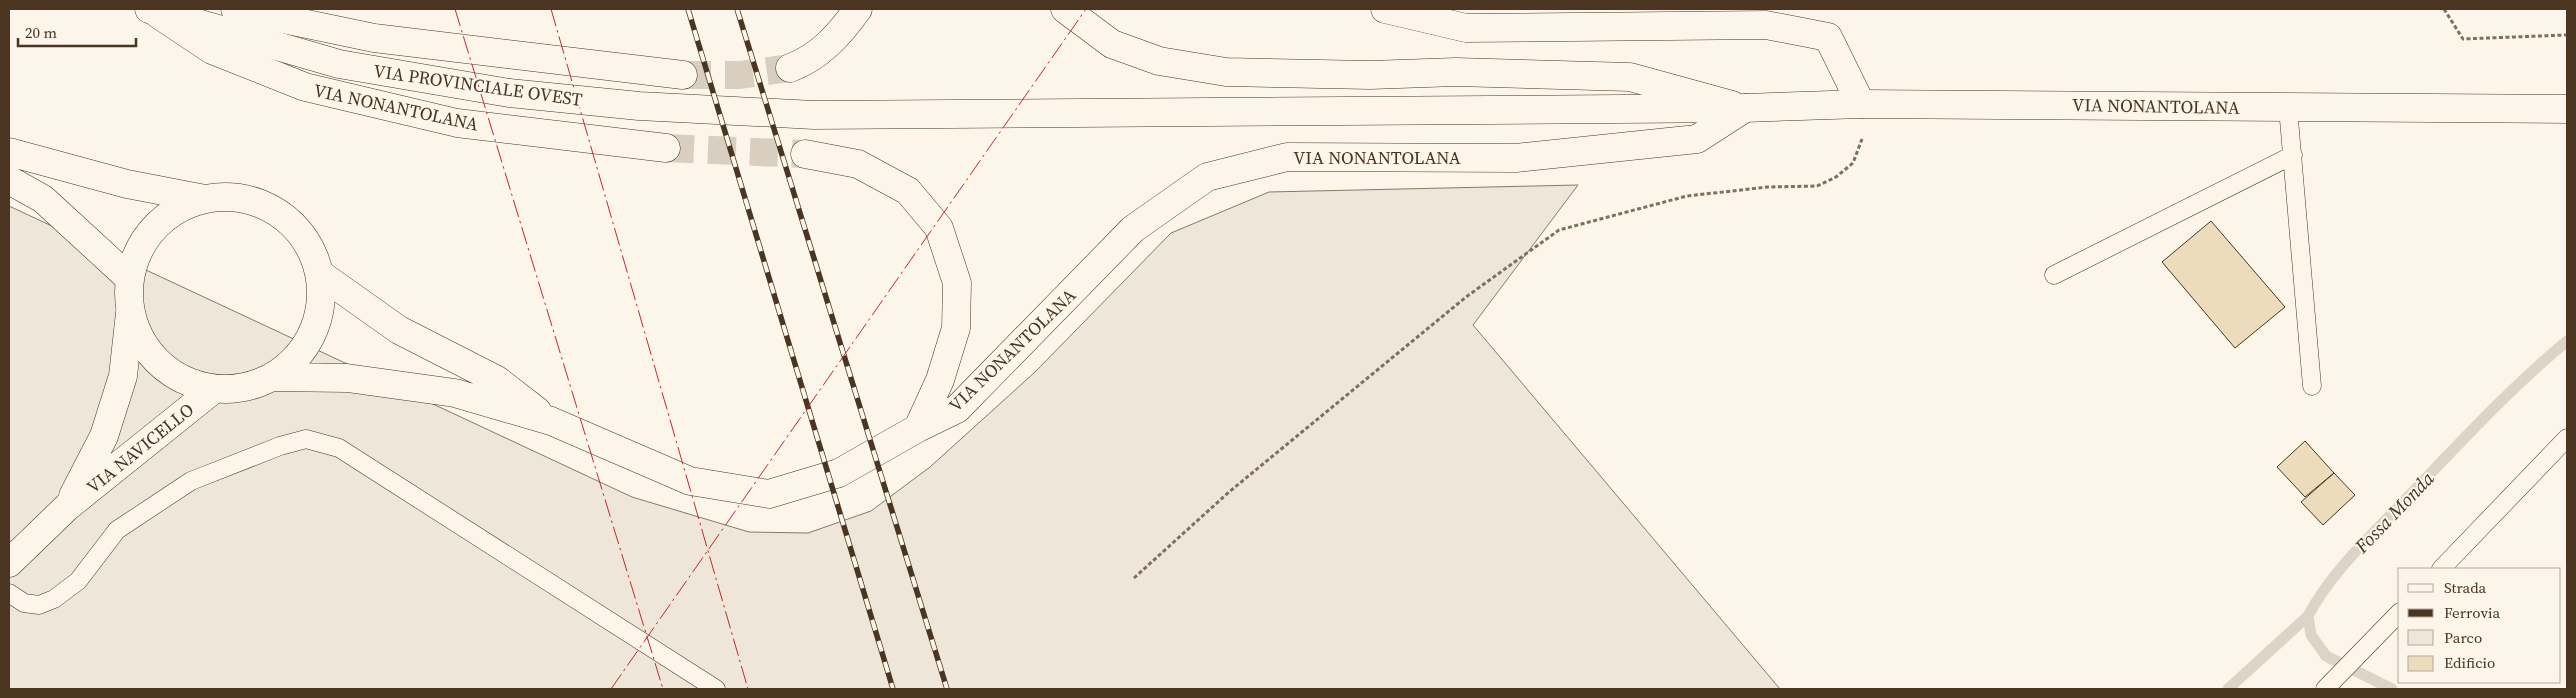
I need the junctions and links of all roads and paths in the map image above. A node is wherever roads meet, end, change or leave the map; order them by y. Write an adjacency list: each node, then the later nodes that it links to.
1 (152, 9): 14 (main road, VIA PROVINCIALE OVEST); 15 (main road, VIA NONANTOLANA)
2 (235, 9): 9 (main road)
3 (858, 9): 8 (main road)
4 (1065, 9): 11 (main road, VIA NONANTOLANA)
5 (1385, 9): 10 (main road)
6 (2444, 9): 7 (path)
7 (2567, 35)
8 (790, 68)
9 (683, 75)
10 (1861, 104): 11 (main road, VIA NONANTOLANA); 12 (main road, VIA NONANTOLANA); 34 (path)
11 (1746, 108): 14 (main road, VIA NONANTOLANA); 29 (main road, VIA NONANTOLANA)
12 (2288, 108): 13 (main road, VIA NONANTOLANA); 18 (lane)
13 (2567, 109)
14 (814, 115)
15 (666, 148)
16 (9, 152): 20 (main road, VIA NONANTOLANA)
17 (805, 154): 29 (main road, VIA NONANTOLANA)
18 (2293, 155): 22 (lane); 26 (lane)
19 (9, 180): 23 (main road)
20 (205, 199): 21 (main road, VIA NONANTOLANA); 23 (main road, VIA NONANTOLANA)
21 (320, 274): 25 (main road, VIA NONANTOLANA); 28 (main road, VIA NONANTOLANA)
22 (2054, 275)
23 (129, 278): 24 (main road, VIA NONANTOLANA)
24 (130, 314): 27 (main road, VIA NONANTOLANA); 31 (main road, VIA NAVICELLO)
25 (273, 377): 27 (main road, VIA NONANTOLANA); 28 (main road, VIA NONANTOLANA)
26 (2312, 386)
27 (214, 389): 31 (main road, VIA NAVICELLO)
28 (551, 421): 29 (main road, VIA NONANTOLANA)
29 (918, 428)
30 (2567, 438): 33 (lane)
31 (67, 507): 32 (main road, VIA NAVICELLO)
32 (9, 563)
33 (2442, 568)
34 (1134, 578)
35 (9, 593): 37 (lane)
36 (2398, 614): 38 (lane)
37 (716, 689)
38 (2325, 689)

